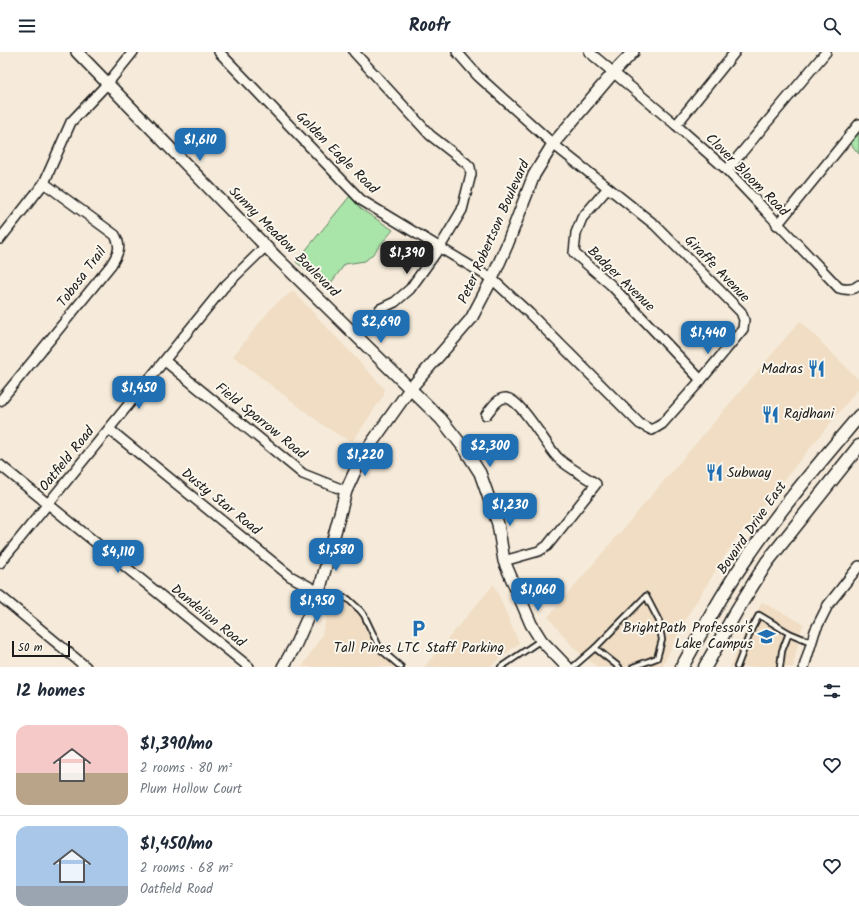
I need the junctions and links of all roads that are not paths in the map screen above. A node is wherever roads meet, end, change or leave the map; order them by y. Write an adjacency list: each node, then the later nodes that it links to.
1 (78, 52): 11 (street, Sunny Meadow Boulevard)
2 (133, 52): 11 (street)
3 (219, 52): 21 (street, Golden Eagle Road)
4 (354, 52): 21 (street)
5 (457, 52): 14 (street, Giraffe Avenue)
6 (589, 52): 10 (street, Clover Bloom Road)
7 (633, 52): 10 (street, Peter Robertson Boulevard)
8 (735, 52): 13 (street)
9 (826, 52): 15 (street)
10 (613, 73): 13 (street, Clover Bloom Road); 14 (street, Peter Robertson Boulevard)
11 (108, 83): 16 (street); 20 (street, Sunny Meadow Boulevard)
12 (859, 124): 18 (street)
13 (676, 126): 15 (street, Clover Bloom Road)
14 (553, 144): 17 (street, Giraffe Avenue); 22 (street, Peter Robertson Boulevard)
15 (727, 170): 18 (street, Clover Bloom Road)
16 (44, 183): 19 (street); 28 (street, Tobosa Trail)
17 (608, 188): 26 (street, Badger Avenue); 26 (street, Giraffe Avenue)
18 (777, 224): 23 (street, Clover Bloom Road)
19 (0, 239)
20 (266, 246): 25 (street, Oatfield Road); 27 (street, Sunny Meadow Boulevard)
21 (440, 247): 22 (street, Golden Eagle Road); 24 (street)
22 (492, 279): 26 (street, Giraffe Avenue); 27 (street, Peter Robertson Boulevard)
23 (859, 285)
24 (380, 309)
25 (165, 361): 31 (street, Oatfield Road); 34 (street, Field Sparrow Road)
26 (702, 380)
27 (410, 388): 34 (street, Peter Robertson Boulevard); 36 (street, Sunny Meadow Boulevard)
28 (0, 401)
29 (486, 415): 36 (street)
30 (859, 416): 54 (main road, Bovaird Drive East)
31 (109, 429): 35 (street, Oatfield Road); 39 (street, Dusty Star Road)
32 (859, 446): 55 (main road)
33 (0, 465): 35 (street, Dandelion Road)
34 (346, 491): 39 (street, Peter Robertson Boulevard)
35 (49, 504): 37 (street, Oatfield Road); 46 (street, Dandelion Road)
36 (504, 560): 42 (street, Sunny Meadow Boulevard)
37 (0, 563)
38 (859, 566): 43 (street)
39 (319, 592): 47 (street, Peter Robertson Boulevard); 48 (lane)
40 (0, 596): 45 (street)
41 (789, 633): 43 (lane); 56 (lane); 57 (lane)
42 (541, 640): 49 (lane); 50 (street, Sunny Meadow Boulevard)
43 (811, 642): 58 (street)
44 (595, 648): 51 (lane); 52 (lane); 53 (lane)
45 (86, 667)
46 (249, 667)
47 (283, 667)
48 (401, 667)
49 (501, 667)
50 (567, 667)
51 (573, 667)
52 (619, 667)
53 (633, 667)
54 (682, 667)
55 (705, 667)
56 (737, 667)
57 (780, 667)
58 (804, 667)

